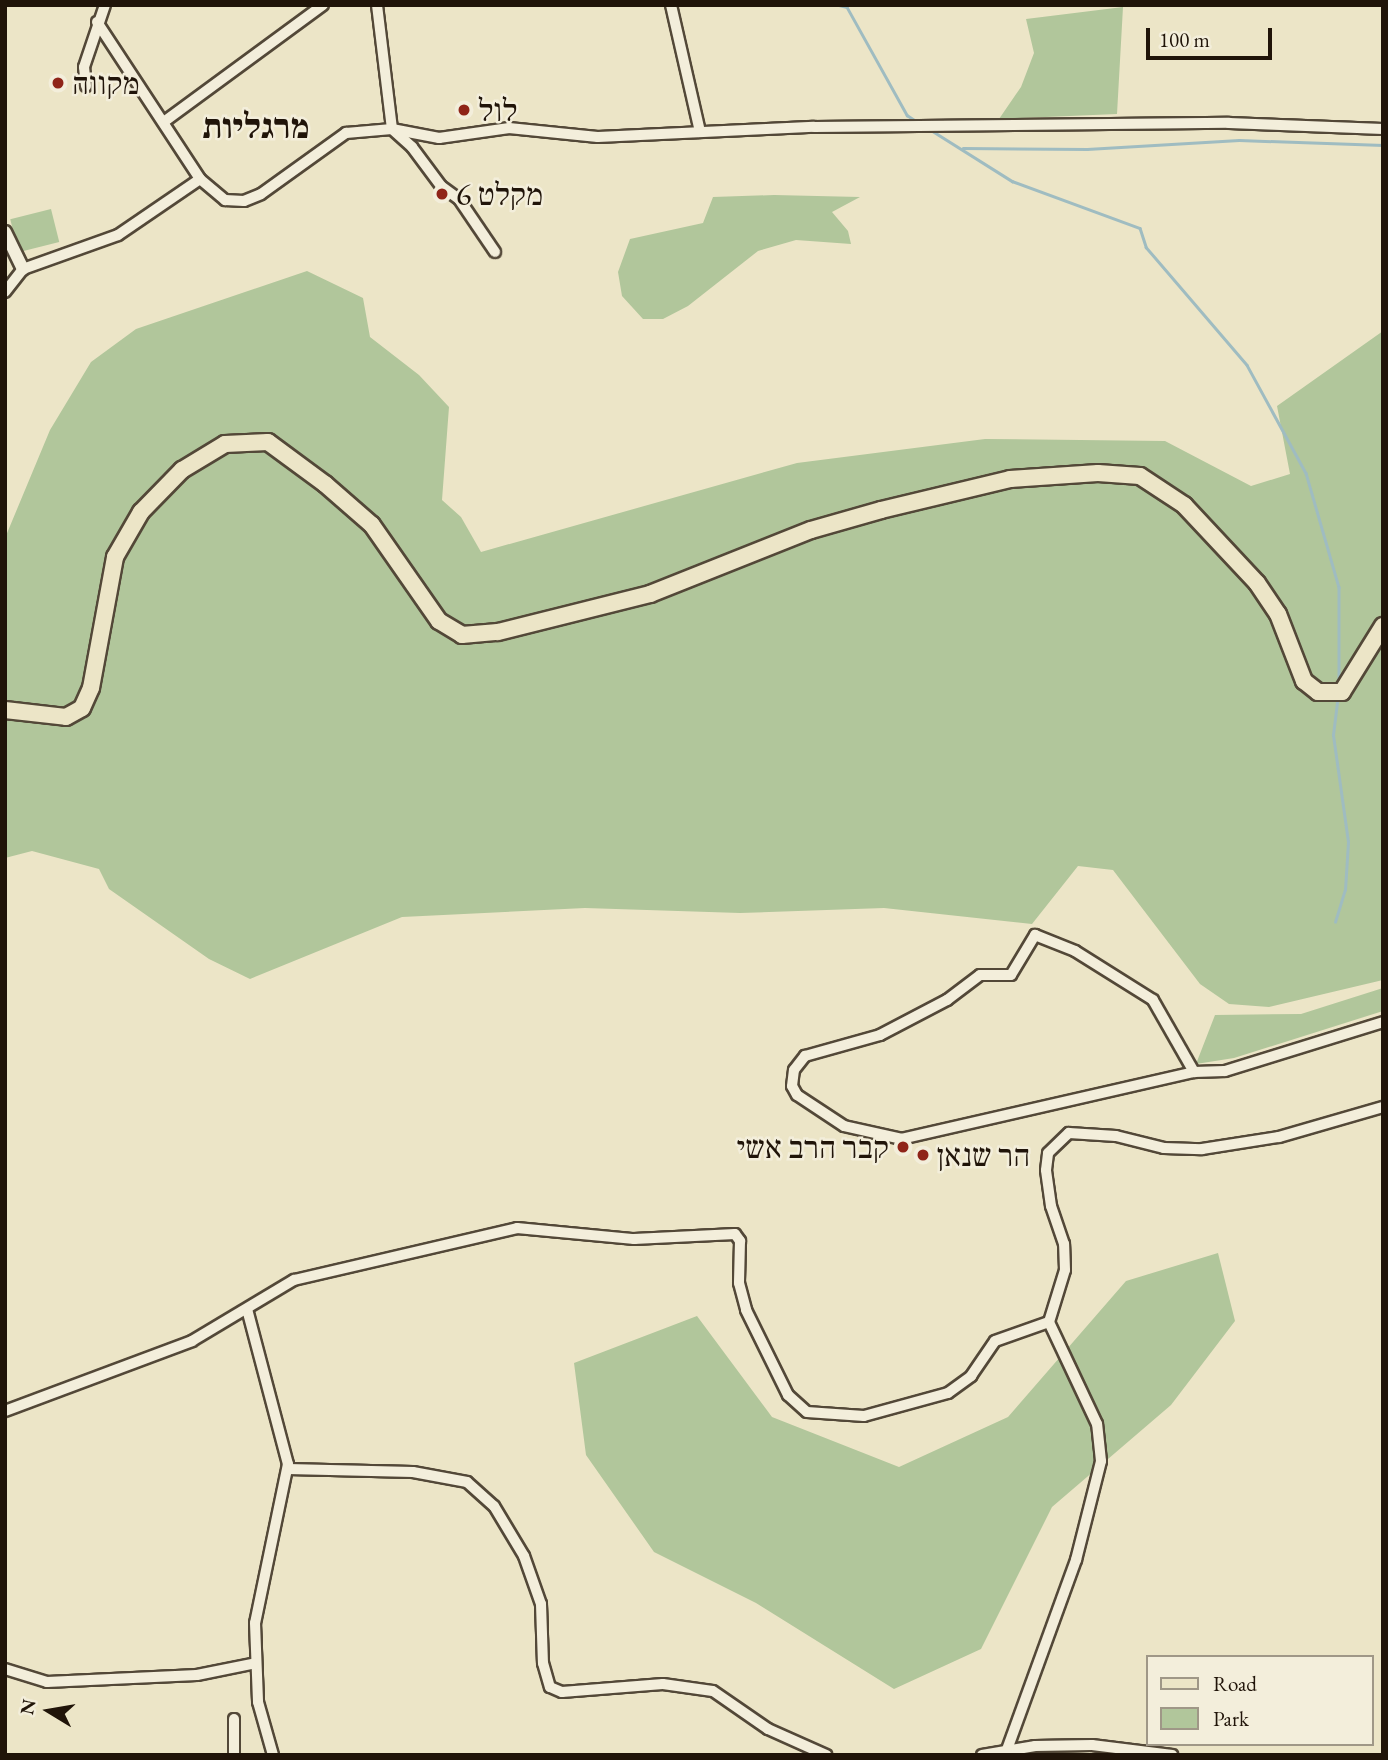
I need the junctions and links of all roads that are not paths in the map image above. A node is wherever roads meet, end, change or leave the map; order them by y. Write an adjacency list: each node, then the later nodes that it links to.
1 (105, 5): 5 (street)
2 (323, 5): 7 (street)
3 (377, 5): 8 (street)
4 (671, 5): 10 (street)
5 (97, 22): 6 (street); 7 (street)
6 (86, 86)
7 (165, 121): 11 (street)
8 (392, 129): 10 (street); 11 (street); 13 (street)
9 (1383, 129): 10 (street)
10 (699, 132)
11 (200, 180): 14 (street)
12 (5, 232): 14 (street)
13 (495, 252)
14 (23, 269): 15 (street)
15 (5, 292)
16 (1383, 626): 17 (main road)
17 (5, 710)
18 (1383, 1022): 19 (street)
19 (1194, 1072): 19 (street)
20 (1383, 1107): 22 (street)
21 (247, 1309): 22 (street); 23 (street); 24 (street)
22 (1049, 1322): 28 (street)
23 (5, 1411)
24 (288, 1469): 25 (street); 31 (street)
25 (256, 1663): 26 (street); 30 (street)
26 (5, 1669)
27 (234, 1719): 29 (street)
28 (1006, 1752): 32 (street); 33 (street)
29 (234, 1755)
30 (273, 1755)
31 (826, 1755)
32 (982, 1755)
33 (1172, 1755)

